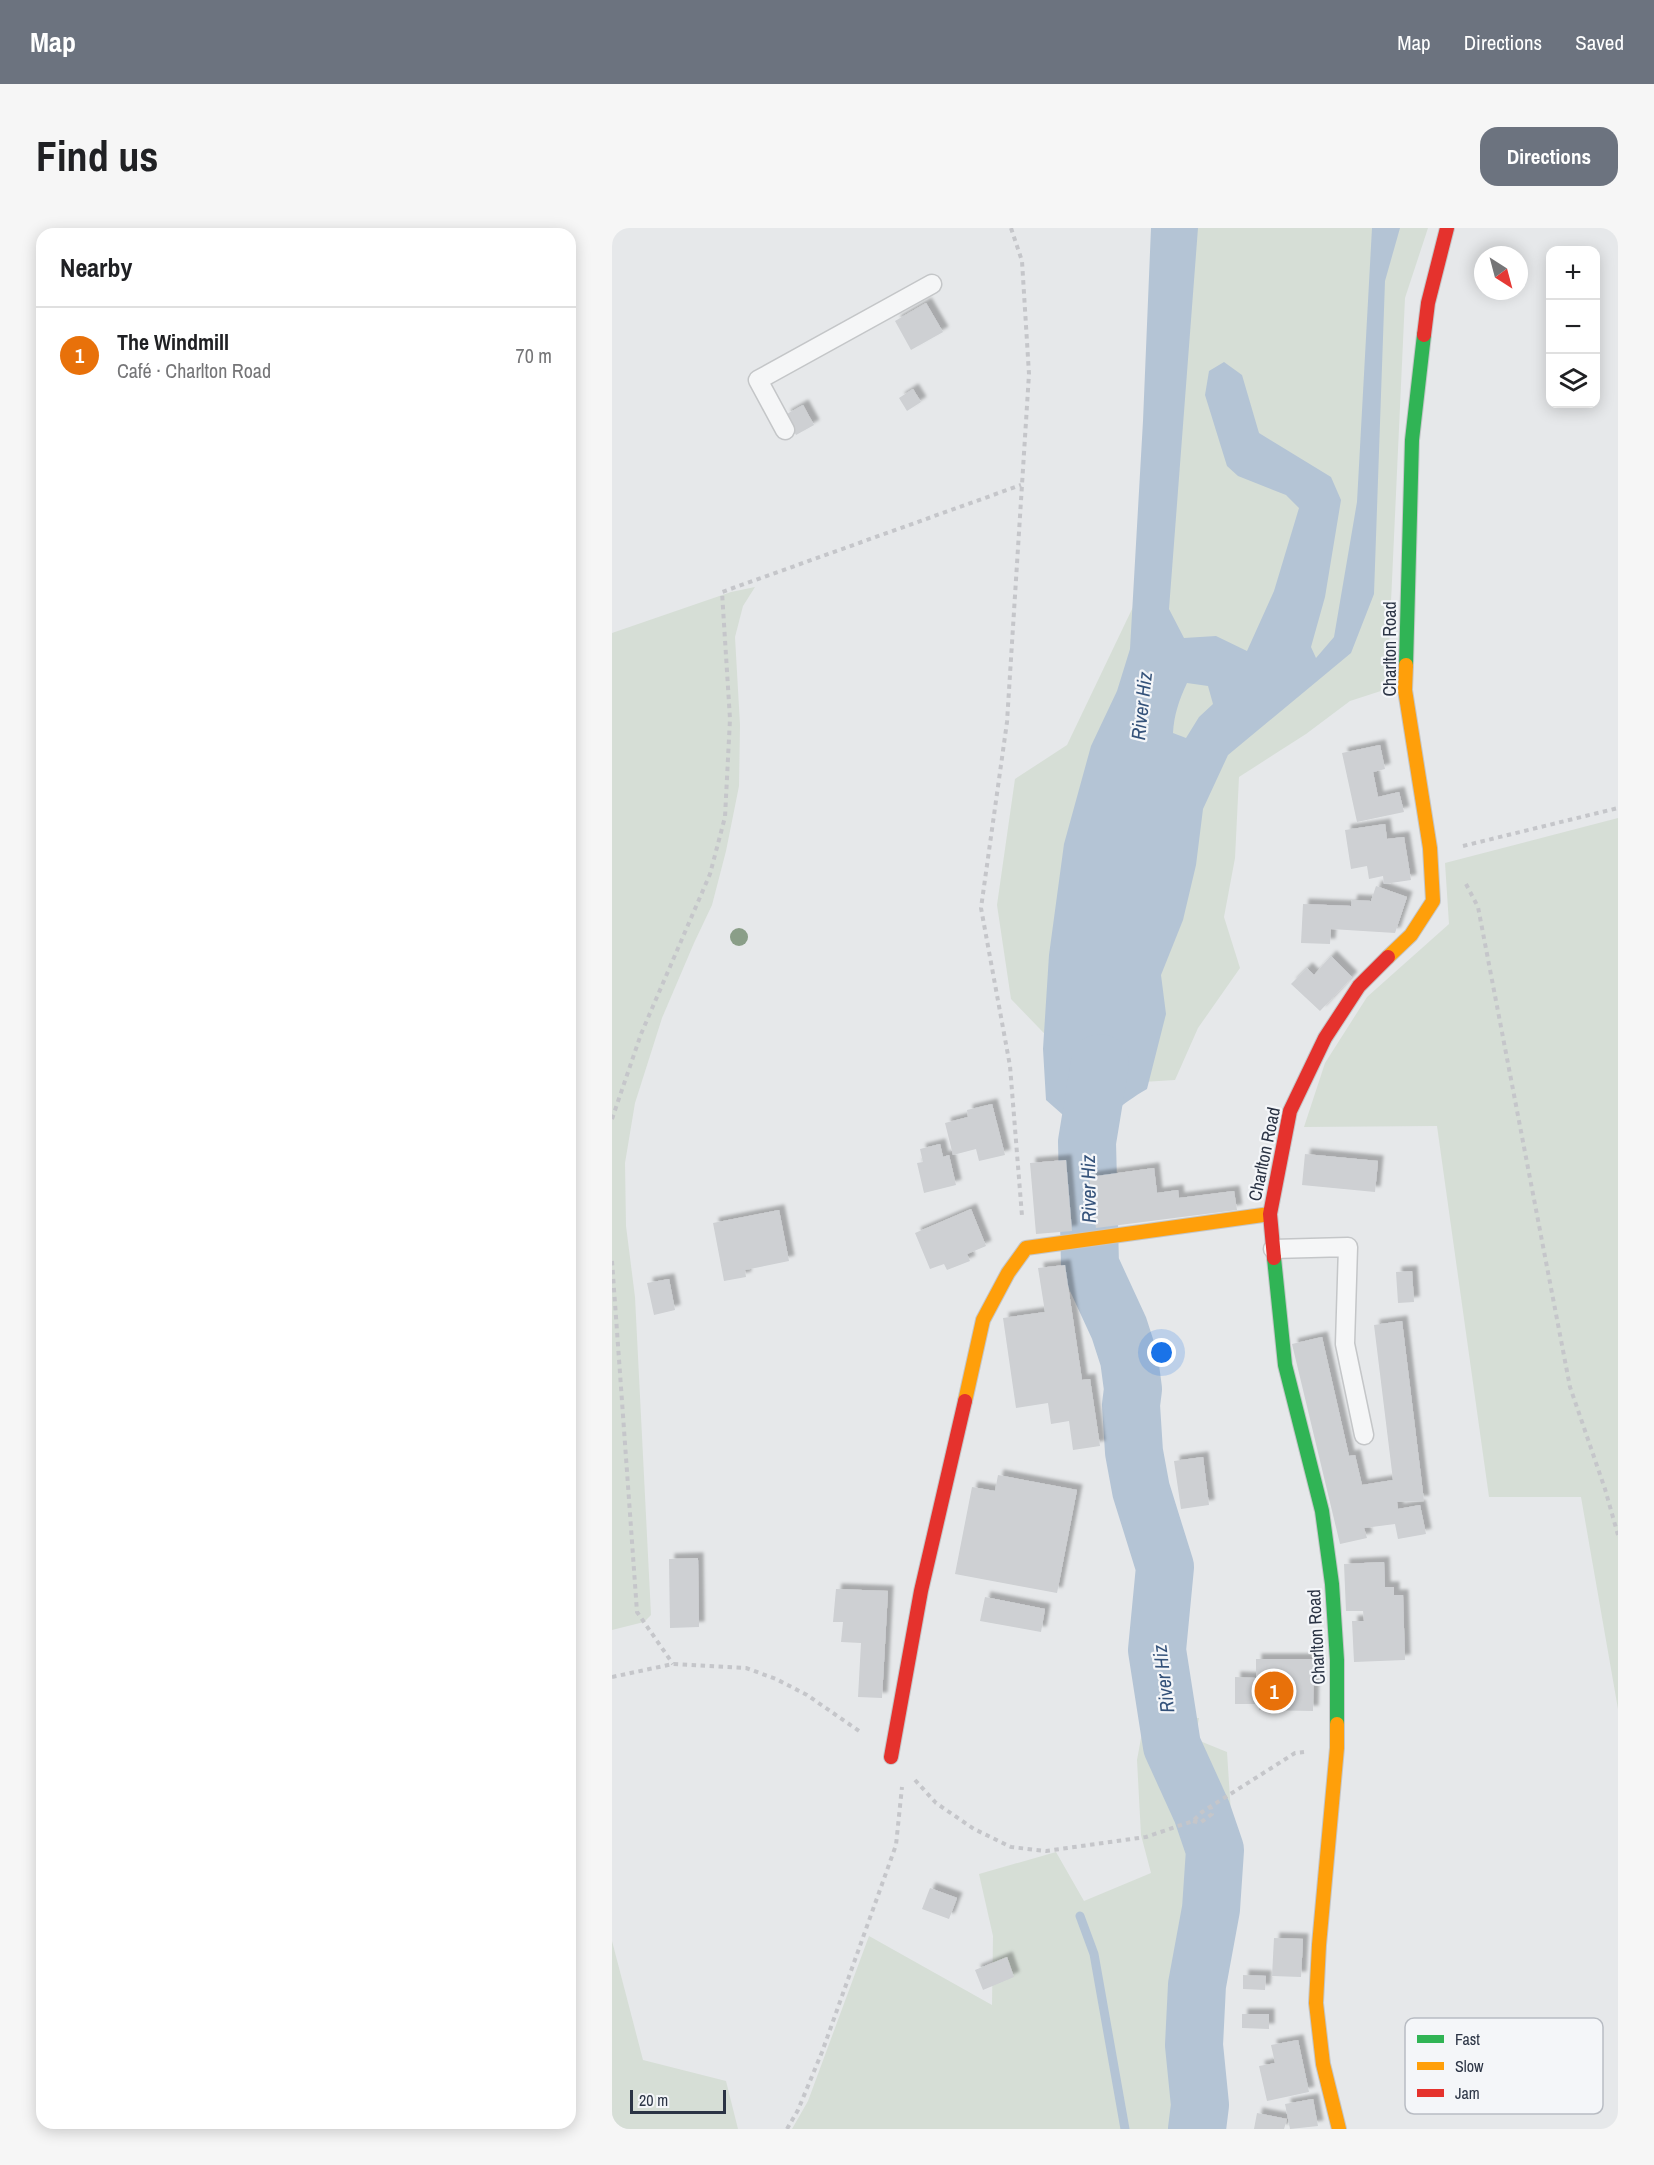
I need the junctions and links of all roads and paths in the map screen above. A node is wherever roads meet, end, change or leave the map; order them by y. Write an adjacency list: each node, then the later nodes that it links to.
1 (1011, 228): 5 (path)
2 (1447, 228): 7 (street, Charlton Road)
3 (932, 284): 4 (lane)
4 (785, 430)
5 (1022, 485): 9 (path); 11 (path)
6 (1618, 808): 7 (path)
7 (1430, 848): 10 (street, Charlton Road)
8 (1464, 879): 15 (path)
9 (612, 1119)
10 (1270, 1215): 11 (street); 12 (street, Charlton Road)
11 (1026, 1248): 19 (street)
12 (1273, 1249): 14 (lane); 18 (street, Charlton Road)
13 (612, 1261): 16 (path)
14 (1364, 1436)
15 (1618, 1535)
16 (673, 1664): 17 (path); 19 (path)
17 (612, 1677)
18 (1337, 1748): 20 (path); 22 (street, Charlton Road)
19 (891, 1757): 20 (path)
20 (904, 1769): 21 (path)
21 (787, 2129)
22 (1339, 2129)

